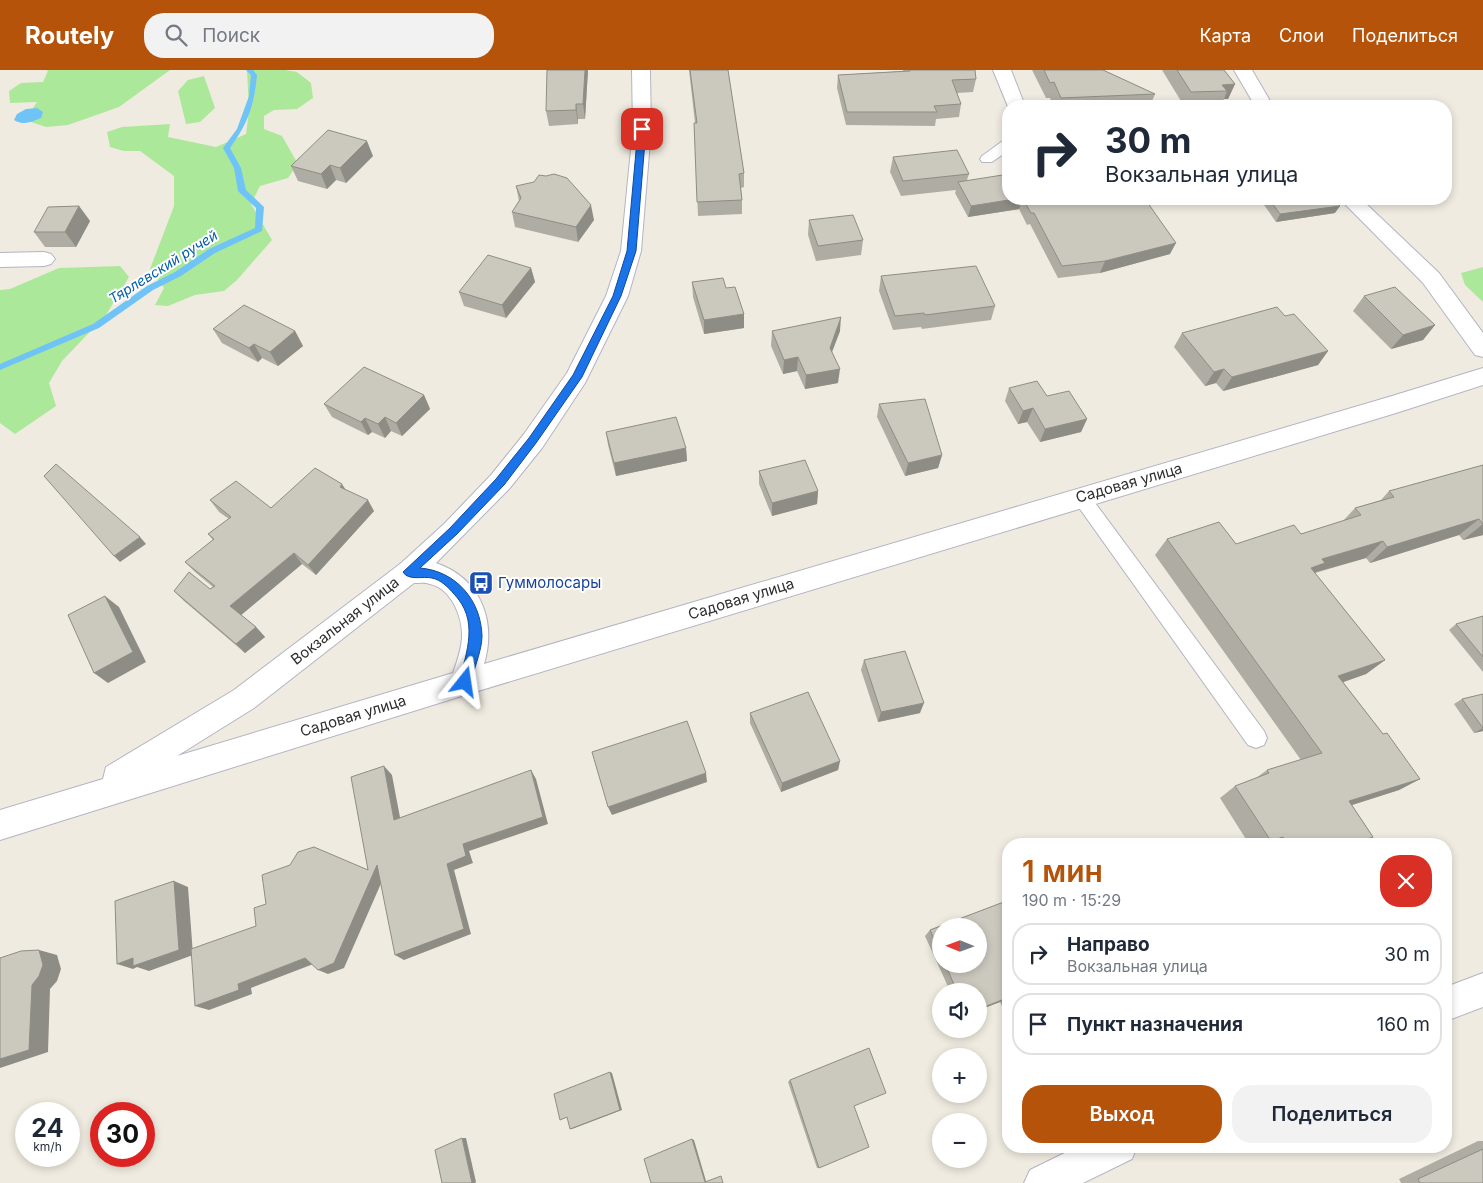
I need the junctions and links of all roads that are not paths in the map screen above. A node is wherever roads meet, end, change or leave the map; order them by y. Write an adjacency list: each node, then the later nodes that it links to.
1 (641, 70): 14 (street, Вокзальная улица)
2 (1002, 70): 4 (street)
3 (1243, 70): 5 (street)
4 (1014, 100)
5 (1260, 100)
6 (1002, 148): 7 (lane)
7 (987, 160)
8 (1356, 205): 11 (street)
9 (44, 259): 10 (street)
10 (0, 260)
11 (1483, 349)
12 (1483, 376): 13 (street, Садовая улица)
13 (1081, 497): 15 (street, Садовая улица); 16 (lane)
14 (409, 572): 15 (street); 17 (street, Вокзальная улица)
15 (465, 682): 17 (street, Садовая улица)
16 (1256, 738)
17 (72, 802): 18 (street, Садовая улица)
18 (0, 825)
19 (1483, 990): 20 (street)
20 (1452, 1002)
21 (1105, 1153): 22 (street)
22 (1043, 1183)

